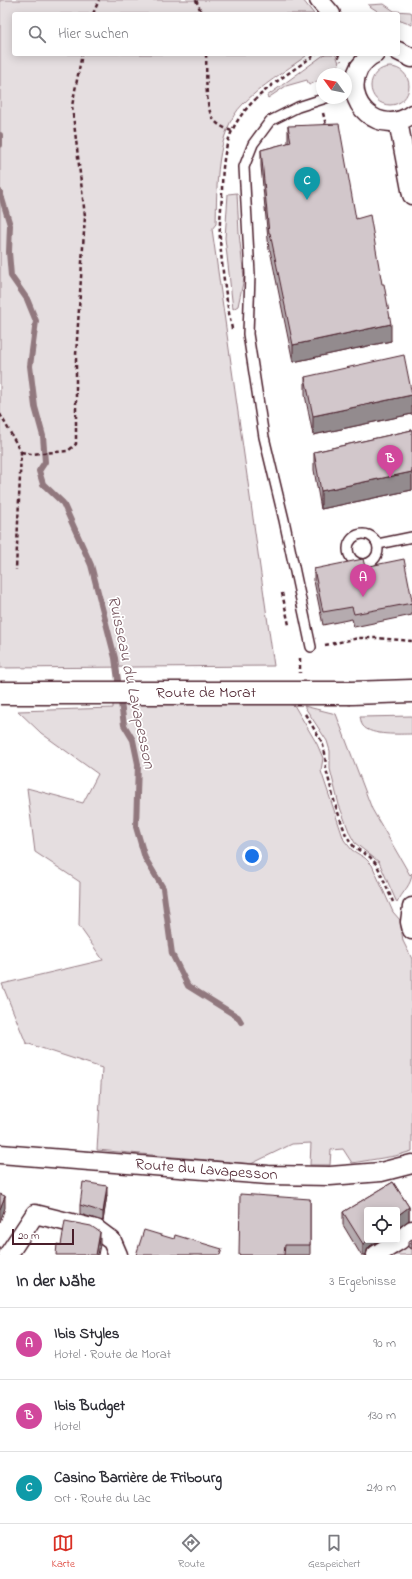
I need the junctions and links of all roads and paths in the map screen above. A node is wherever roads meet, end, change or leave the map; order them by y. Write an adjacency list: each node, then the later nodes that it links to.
1 (99, 0): 4 (path)
2 (196, 0): 5 (path)
3 (319, 0): 6 (street)
4 (94, 12)
5 (201, 12)
6 (329, 12)
7 (400, 52): 11 (street)
8 (82, 56): 19 (path)
9 (206, 56): 16 (path)
10 (370, 56): 12 (street)
11 (412, 58)
12 (352, 85)
13 (352, 92): 15 (street)
14 (316, 101): 24 (lane)
15 (405, 118): 17 (street)
16 (232, 131)
17 (412, 195)
18 (0, 414): 19 (path)
19 (21, 452): 22 (path)
20 (412, 537): 21 (lane)
21 (378, 544)
22 (16, 570)
23 (412, 641): 24 (path)
24 (315, 647)
25 (412, 691): 26 (main road, Route de Morat, bridge)
26 (0, 693)
27 (412, 907): 28 (street)
28 (412, 930)
29 (0, 1154): 30 (street, Route du Lavapesson)
30 (412, 1164)
31 (412, 1230): 34 (street)
32 (8, 1255): 33 (street)
33 (118, 1255)
34 (376, 1255)

